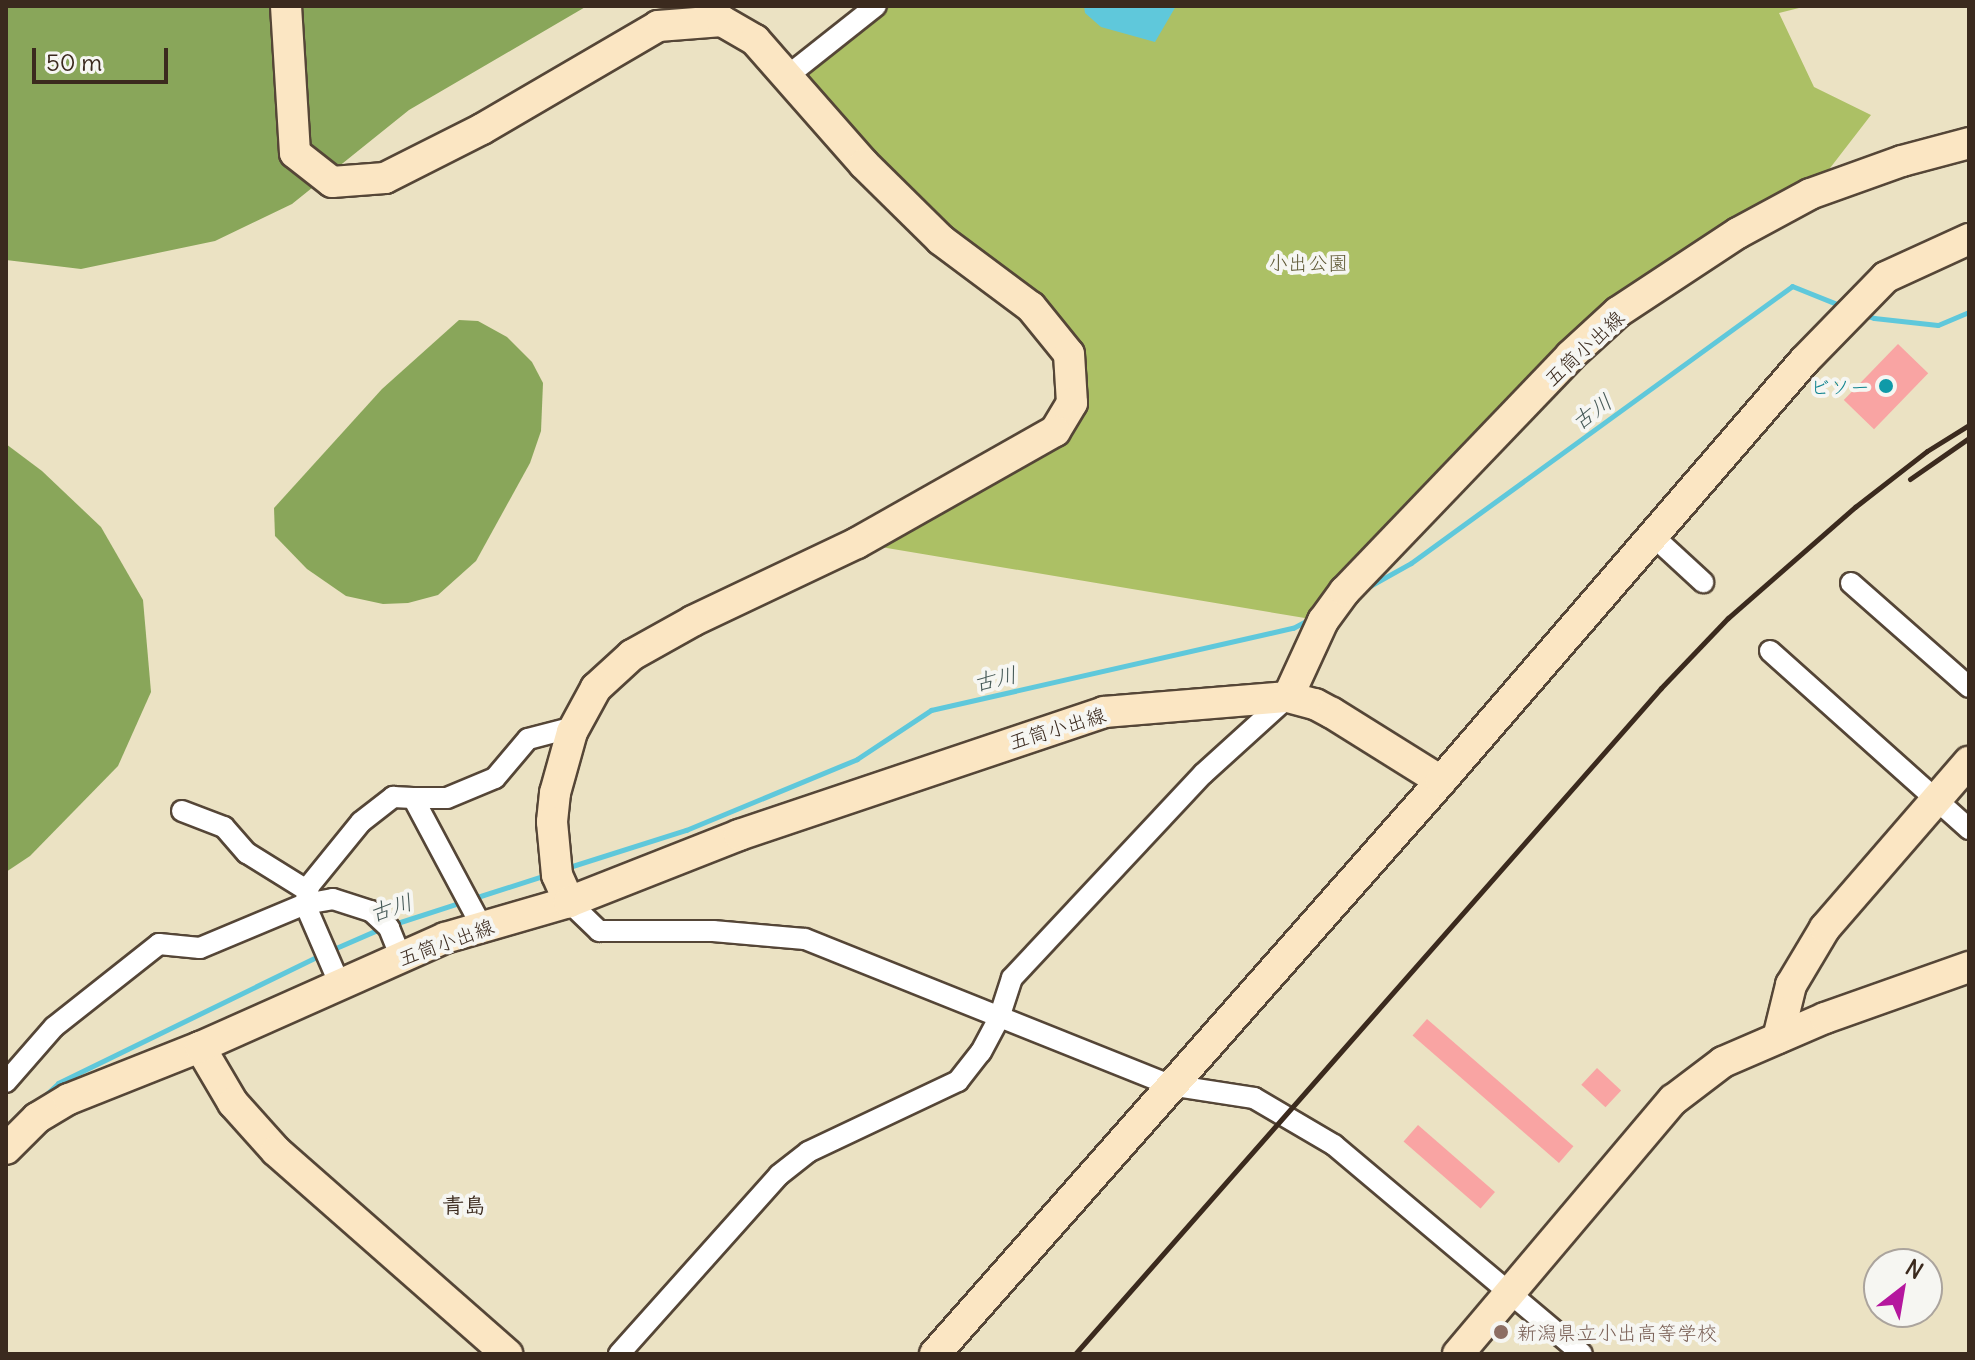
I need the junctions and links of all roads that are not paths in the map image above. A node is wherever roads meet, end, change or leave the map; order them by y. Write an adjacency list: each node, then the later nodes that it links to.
1 (286, 6): 3 (street)
2 (876, 6): 3 (street)
3 (785, 78): 12 (street)
4 (1969, 143): 11 (street, 五筒小出線)
5 (1969, 239): 6 (street)
6 (1654, 537): 7 (street); 14 (street)
7 (1703, 582)
8 (1851, 583): 10 (street)
9 (1770, 651): 16 (street)
10 (1969, 687)
11 (1288, 697): 14 (street); 20 (street, 五筒小出線); 25 (street)
12 (574, 727): 15 (street); 20 (street)
13 (1969, 762): 16 (street)
14 (1441, 781): 29 (street)
15 (413, 798): 19 (street); 21 (street)
16 (1937, 801): 18 (street); 26 (street)
17 (182, 811): 19 (street)
18 (1969, 829)
19 (307, 898): 22 (street); 24 (street); 28 (street)
20 (569, 902): 21 (street, 五筒小出線); 25 (street)
21 (482, 927): 22 (street, 五筒小出線)
22 (401, 957): 24 (street, 五筒小出線)
23 (1969, 967): 26 (street)
24 (340, 985): 27 (street, 五筒小出線)
25 (999, 1018): 29 (street); 33 (street)
26 (1778, 1038): 31 (street)
27 (200, 1047): 30 (street, 五筒小出線); 32 (street)
28 (6, 1082)
29 (1170, 1085): 31 (street); 34 (street)
30 (9, 1138)
31 (1511, 1293): 35 (street); 36 (street)
32 (507, 1354)
33 (619, 1354)
34 (935, 1354)
35 (1458, 1354)
36 (1582, 1354)

